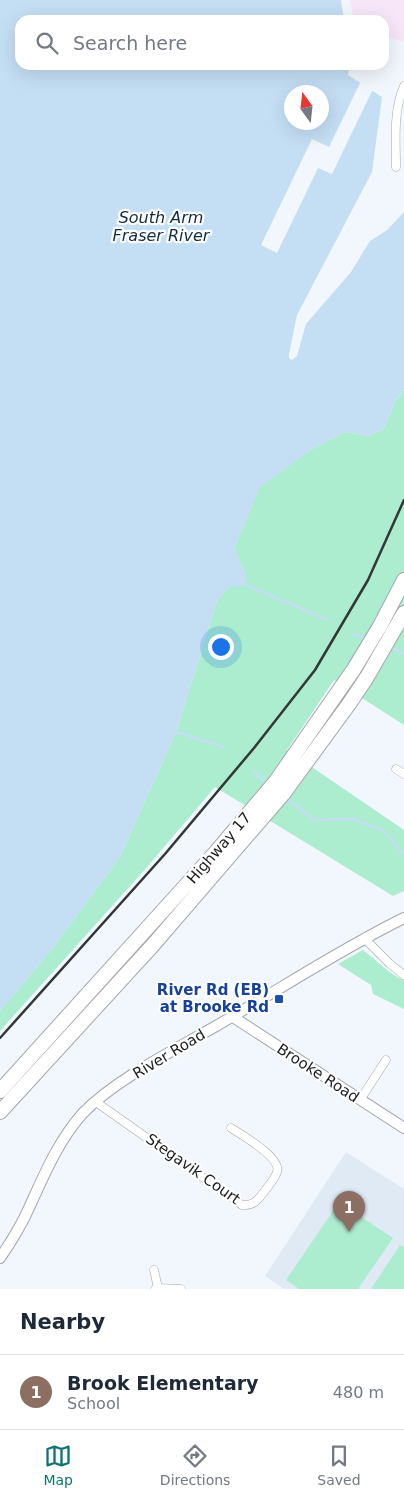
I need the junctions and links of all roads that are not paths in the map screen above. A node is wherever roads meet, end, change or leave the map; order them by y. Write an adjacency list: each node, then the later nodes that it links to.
1 (404, 86): 2 (street)
2 (396, 167)
3 (404, 580): 12 (highway, Highway 17)
4 (401, 618): 15 (highway, Highway 17)
5 (396, 769): 6 (street)
6 (404, 774)
7 (404, 918): 8 (street, River Road)
8 (364, 938): 9 (street); 10 (street, River Road)
9 (404, 975)
10 (233, 1017): 13 (street, Brooke Road); 14 (street, River Road)
11 (386, 1060): 13 (street)
12 (0, 1092)
13 (360, 1100): 17 (street, Brooke Road)
14 (96, 1102): 16 (street, Stegavik Court); 18 (street, River Road)
15 (0, 1112)
16 (232, 1128)
17 (404, 1128)
18 (0, 1258)
19 (154, 1270): 20 (street)
20 (156, 1288): 21 (street)
21 (181, 1289)

